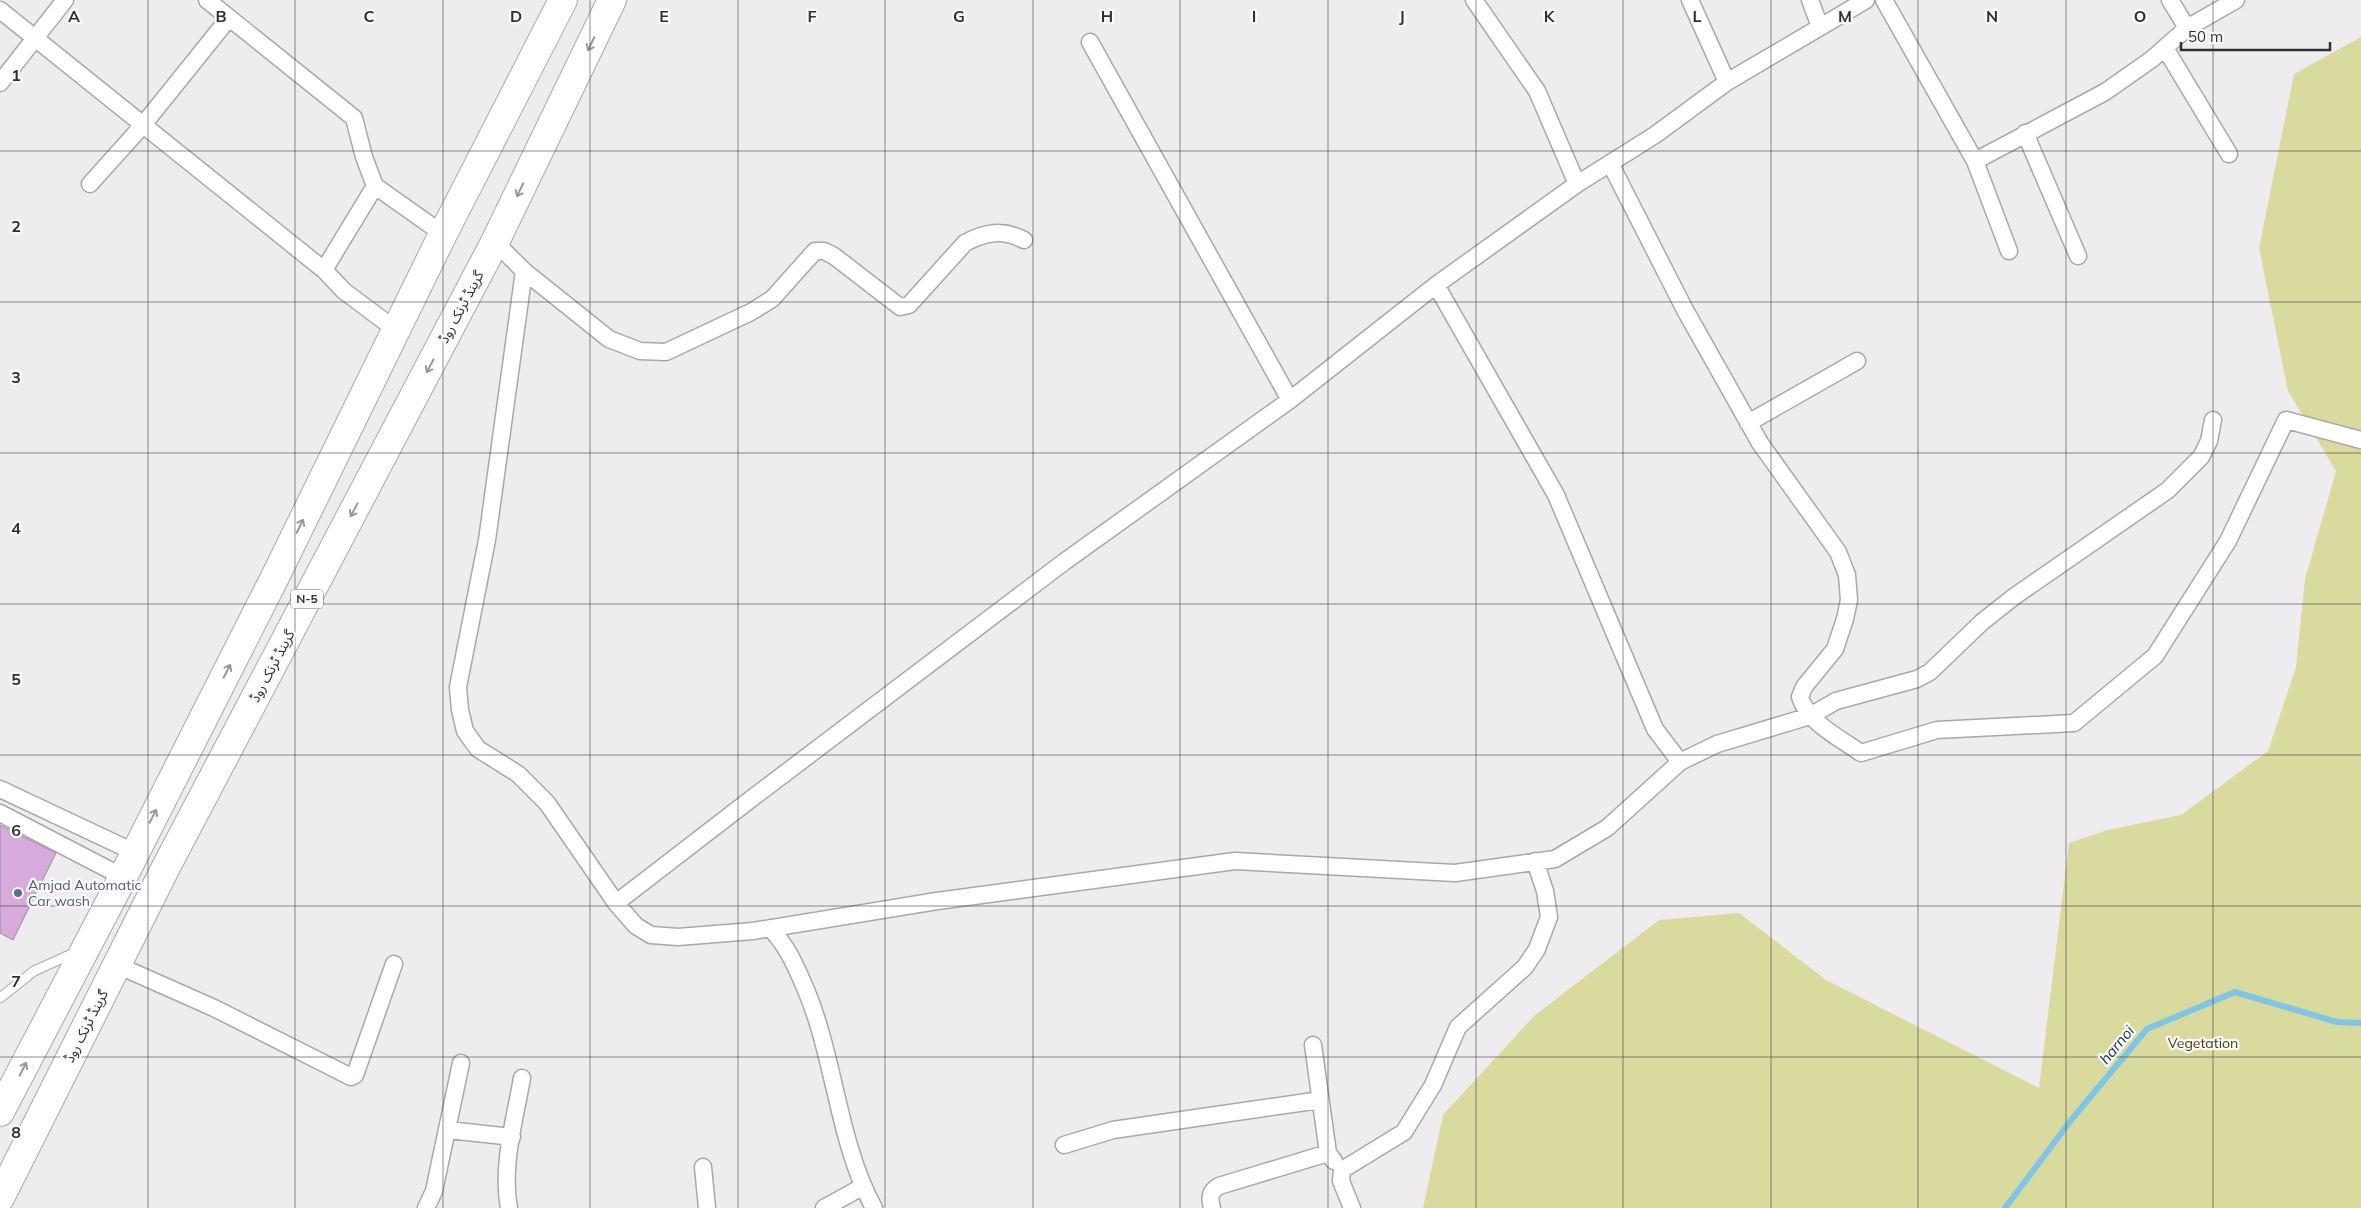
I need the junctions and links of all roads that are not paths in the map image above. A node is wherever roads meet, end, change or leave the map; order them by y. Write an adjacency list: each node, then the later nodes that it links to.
1 (65, 0): 16 (street)
2 (207, 0): 13 (street)
3 (563, 0): 29 (highway, N-5)
4 (612, 0): 31 (highway, گرینڈ ٹرنک روڈ / N-5, one-way to 31)
5 (1474, 0): 27 (street)
6 (1690, 0): 20 (street)
7 (1810, 0): 14 (street)
8 (1866, 0): 14 (street)
9 (1884, 0): 24 (street)
10 (2170, 0): 15 (street)
11 (2236, 0): 15 (street)
12 (0, 10): 16 (street)
13 (229, 18): 21 (street); 28 (street)
14 (1820, 27): 20 (street)
15 (2187, 28): 18 (street)
16 (36, 38): 19 (street); 21 (street)
17 (1090, 42): 39 (street)
18 (2164, 48): 22 (street); 23 (street)
19 (0, 82)
20 (1727, 82): 25 (street)
21 (142, 126): 26 (street); 34 (street)
22 (2025, 133): 24 (street); 33 (street)
23 (2229, 154)
24 (1975, 161): 32 (street)
25 (1610, 163): 27 (street); 41 (street)
26 (90, 184)
27 (1577, 184): 36 (street)
28 (375, 186): 29 (street); 34 (street)
29 (443, 234): 37 (highway, N-5)
30 (1024, 240): 35 (street)
31 (495, 242): 35 (street); 49 (highway, گرینڈ ٹرنک روڈ / N-5, one-way to 49)
32 (2009, 251)
33 (2078, 256)
34 (324, 270): 37 (street)
35 (524, 271): 51 (street)
36 (1436, 285): 39 (street); 44 (street)
37 (396, 330): 47 (highway, N-5, one-way to 37)
38 (1857, 361): 41 (street)
39 (1290, 400): 51 (street)
40 (2213, 420): 43 (street)
41 (1748, 423): 43 (street)
42 (2361, 440): 43 (street)
43 (1810, 716): 44 (street)
44 (1680, 762): 48 (street)
45 (0, 789): 47 (street)
46 (0, 813): 50 (street)
47 (134, 852): 49 (highway); 50 (highway, N-5)
48 (1535, 861): 52 (street); 67 (street)
49 (166, 867): 55 (highway, گرینڈ ٹرنک روڈ / N-5)
50 (123, 877): 53 (highway, N-5)
51 (616, 903): 52 (street)
52 (770, 928): 68 (street)
53 (86, 948): 56 (lane); 61 (highway, N-5, one-way to 53)
54 (394, 964): 55 (street)
55 (117, 965): 69 (highway, گرینڈ ٹرنک روڈ / N-5)
56 (0, 998)
57 (1313, 1045): 60 (street)
58 (461, 1063): 62 (street)
59 (522, 1078): 63 (street)
60 (1320, 1100): 64 (street); 65 (street)
61 (0, 1112)
62 (448, 1130): 63 (street); 70 (street)
63 (512, 1137): 71 (street)
64 (1064, 1145)
65 (1328, 1153): 67 (street); 75 (street)
66 (703, 1167): 72 (street)
67 (1342, 1170): 76 (street)
68 (862, 1186): 73 (street); 74 (street)
69 (0, 1198)
70 (426, 1208)
71 (510, 1208)
72 (707, 1208)
73 (824, 1208)
74 (874, 1208)
75 (1212, 1208)
76 (1352, 1208)

